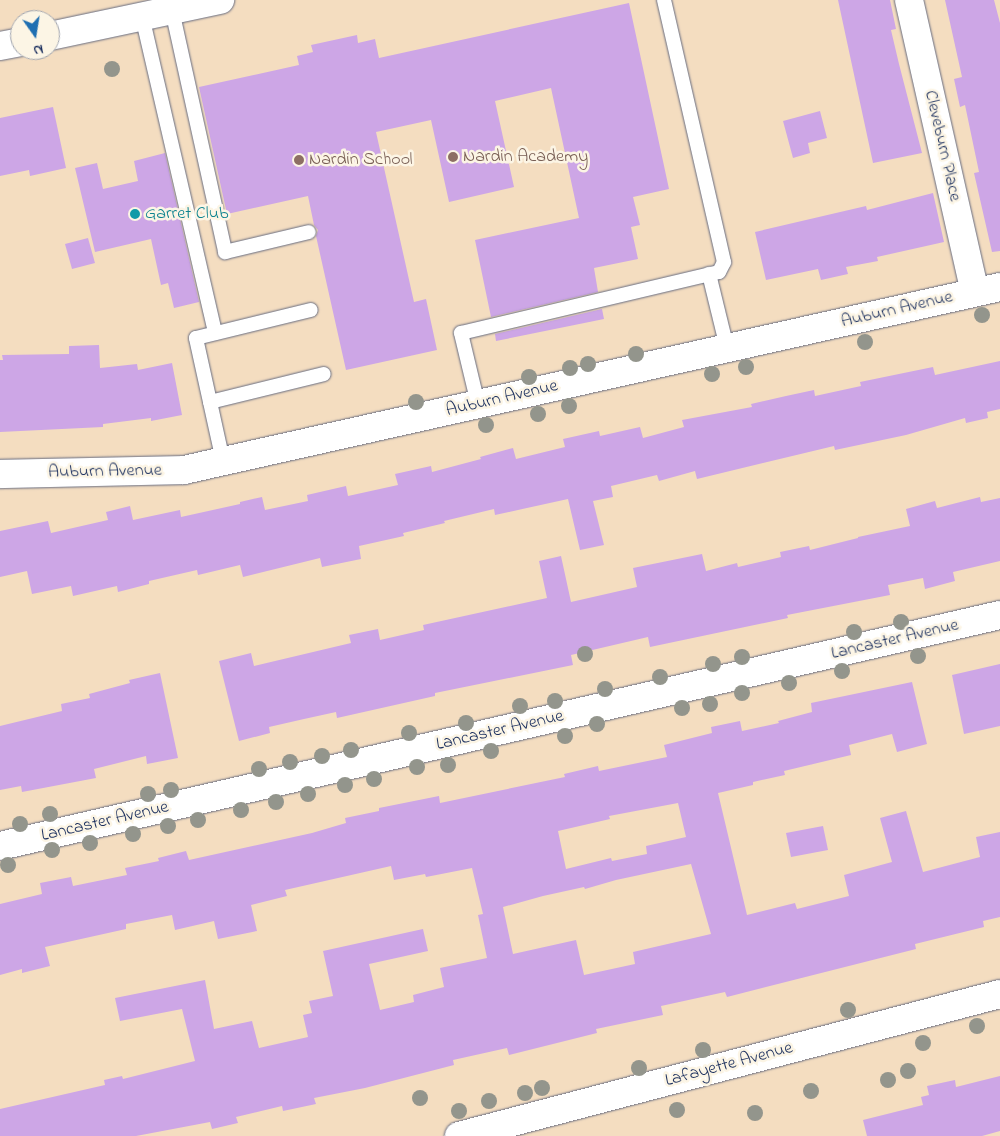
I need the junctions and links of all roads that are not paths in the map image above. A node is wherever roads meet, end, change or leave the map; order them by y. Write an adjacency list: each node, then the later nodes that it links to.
1 (220, 0): 4 (street)
2 (664, 0): 8 (lane)
3 (909, 0): 9 (street, Cleveburn Place)
4 (172, 10): 5 (street); 7 (lane)
5 (142, 16): 6 (street); 11 (lane)
6 (60, 34)
7 (309, 232)
8 (709, 274): 12 (lane); 15 (lane)
9 (987, 290): 12 (street, Auburn Avenue)
10 (311, 310): 11 (lane)
11 (216, 333): 14 (lane)
12 (727, 348): 15 (street, Auburn Avenue)
13 (324, 374): 14 (lane)
14 (210, 402): 16 (lane)
15 (478, 404): 16 (street, Auburn Avenue)
16 (223, 461): 17 (street, Auburn Avenue)
17 (0, 474)
18 (1000, 616): 19 (street, Lancaster Avenue)
19 (0, 846)
20 (1000, 994): 21 (street, Lafayette Avenue)
21 (459, 1136)

